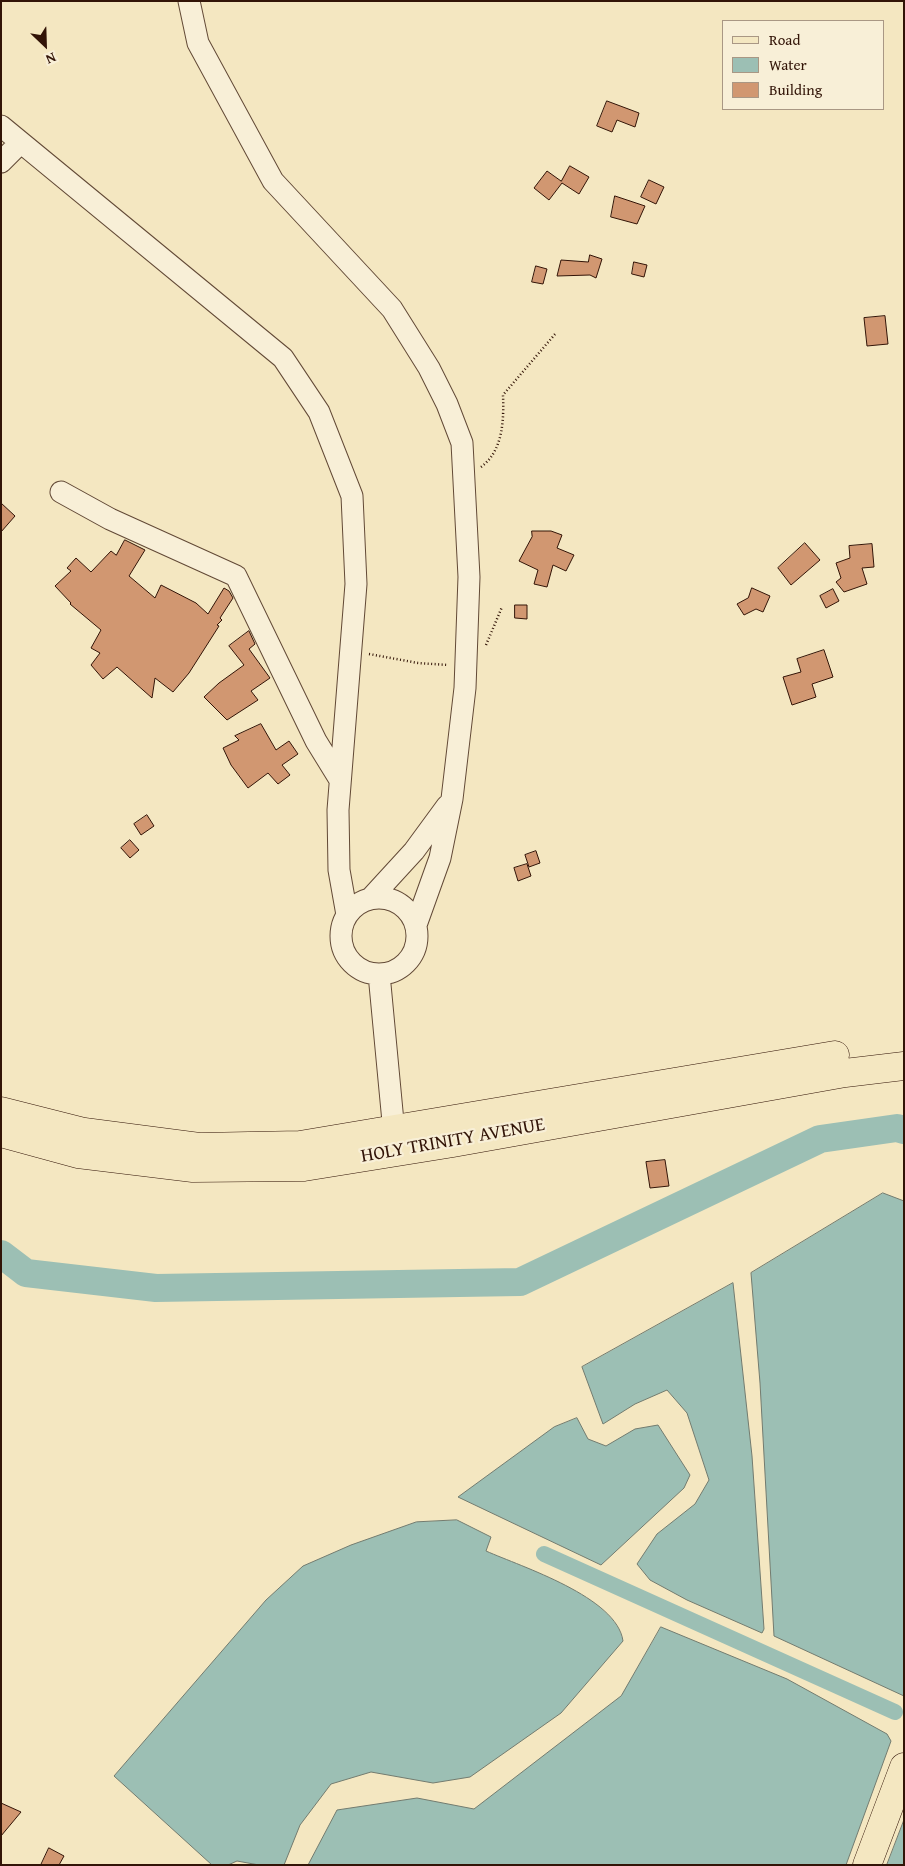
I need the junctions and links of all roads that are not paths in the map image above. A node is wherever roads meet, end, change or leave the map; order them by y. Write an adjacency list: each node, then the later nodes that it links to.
1 (189, 1): 7 (street)
2 (1, 126): 3 (street)
3 (20, 143): 4 (street); 6 (street)
4 (1, 162)
5 (61, 492): 6 (street)
6 (340, 780): 9 (street)
7 (452, 799): 8 (street); 10 (street)
8 (370, 899): 9 (street); 10 (street)
9 (347, 915): 11 (street)
10 (416, 925): 11 (street)
11 (379, 974): 16 (street)
12 (904, 1047): 16 (main road, HOLY TRINITY AVENUE)
13 (904, 1066): 16 (main road, HOLY TRINITY AVENUE)
14 (1, 1111): 16 (main road, HOLY TRINITY AVENUE)
15 (1, 1134): 16 (main road, HOLY TRINITY AVENUE)
16 (394, 1140)
17 (904, 1767): 18 (main road)
18 (868, 1865)

